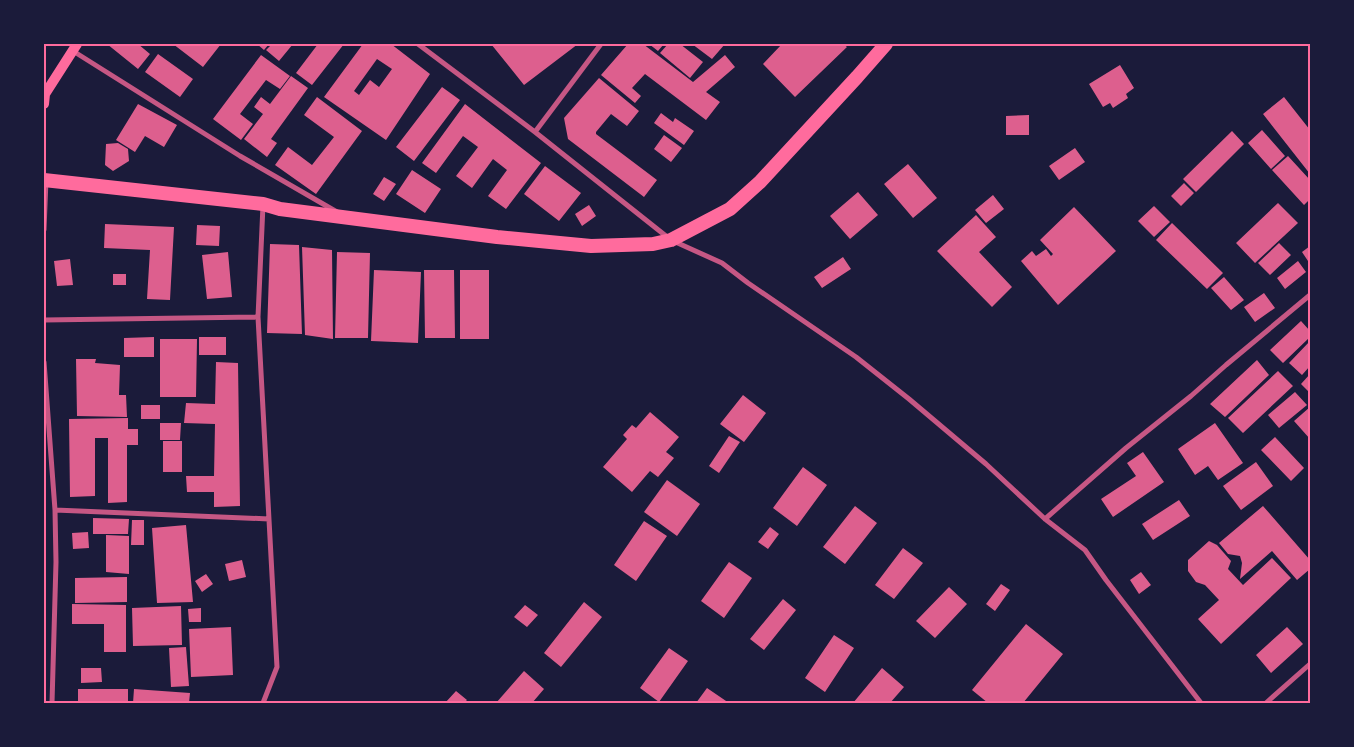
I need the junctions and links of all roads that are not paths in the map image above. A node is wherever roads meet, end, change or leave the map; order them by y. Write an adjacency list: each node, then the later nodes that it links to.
1 (418, 44): 6 (street)
2 (601, 44): 6 (street)
3 (886, 44): 11 (highway)
4 (75, 47): 5 (main road); 9 (street)
5 (44, 97)
6 (536, 132): 11 (street)
7 (45, 180): 8 (highway); 10 (street)
8 (263, 204): 9 (highway); 13 (street)
9 (347, 218): 11 (highway)
10 (44, 230)
11 (671, 240): 17 (street)
12 (1310, 295): 17 (street)
13 (258, 317): 14 (street); 18 (street)
14 (44, 320)
15 (44, 362): 16 (street)
16 (55, 510): 18 (street); 20 (street)
17 (1045, 518): 22 (street)
18 (269, 519): 21 (street)
19 (1310, 664): 23 (street)
20 (52, 703)
21 (263, 703)
22 (1201, 703)
23 (1266, 703)

